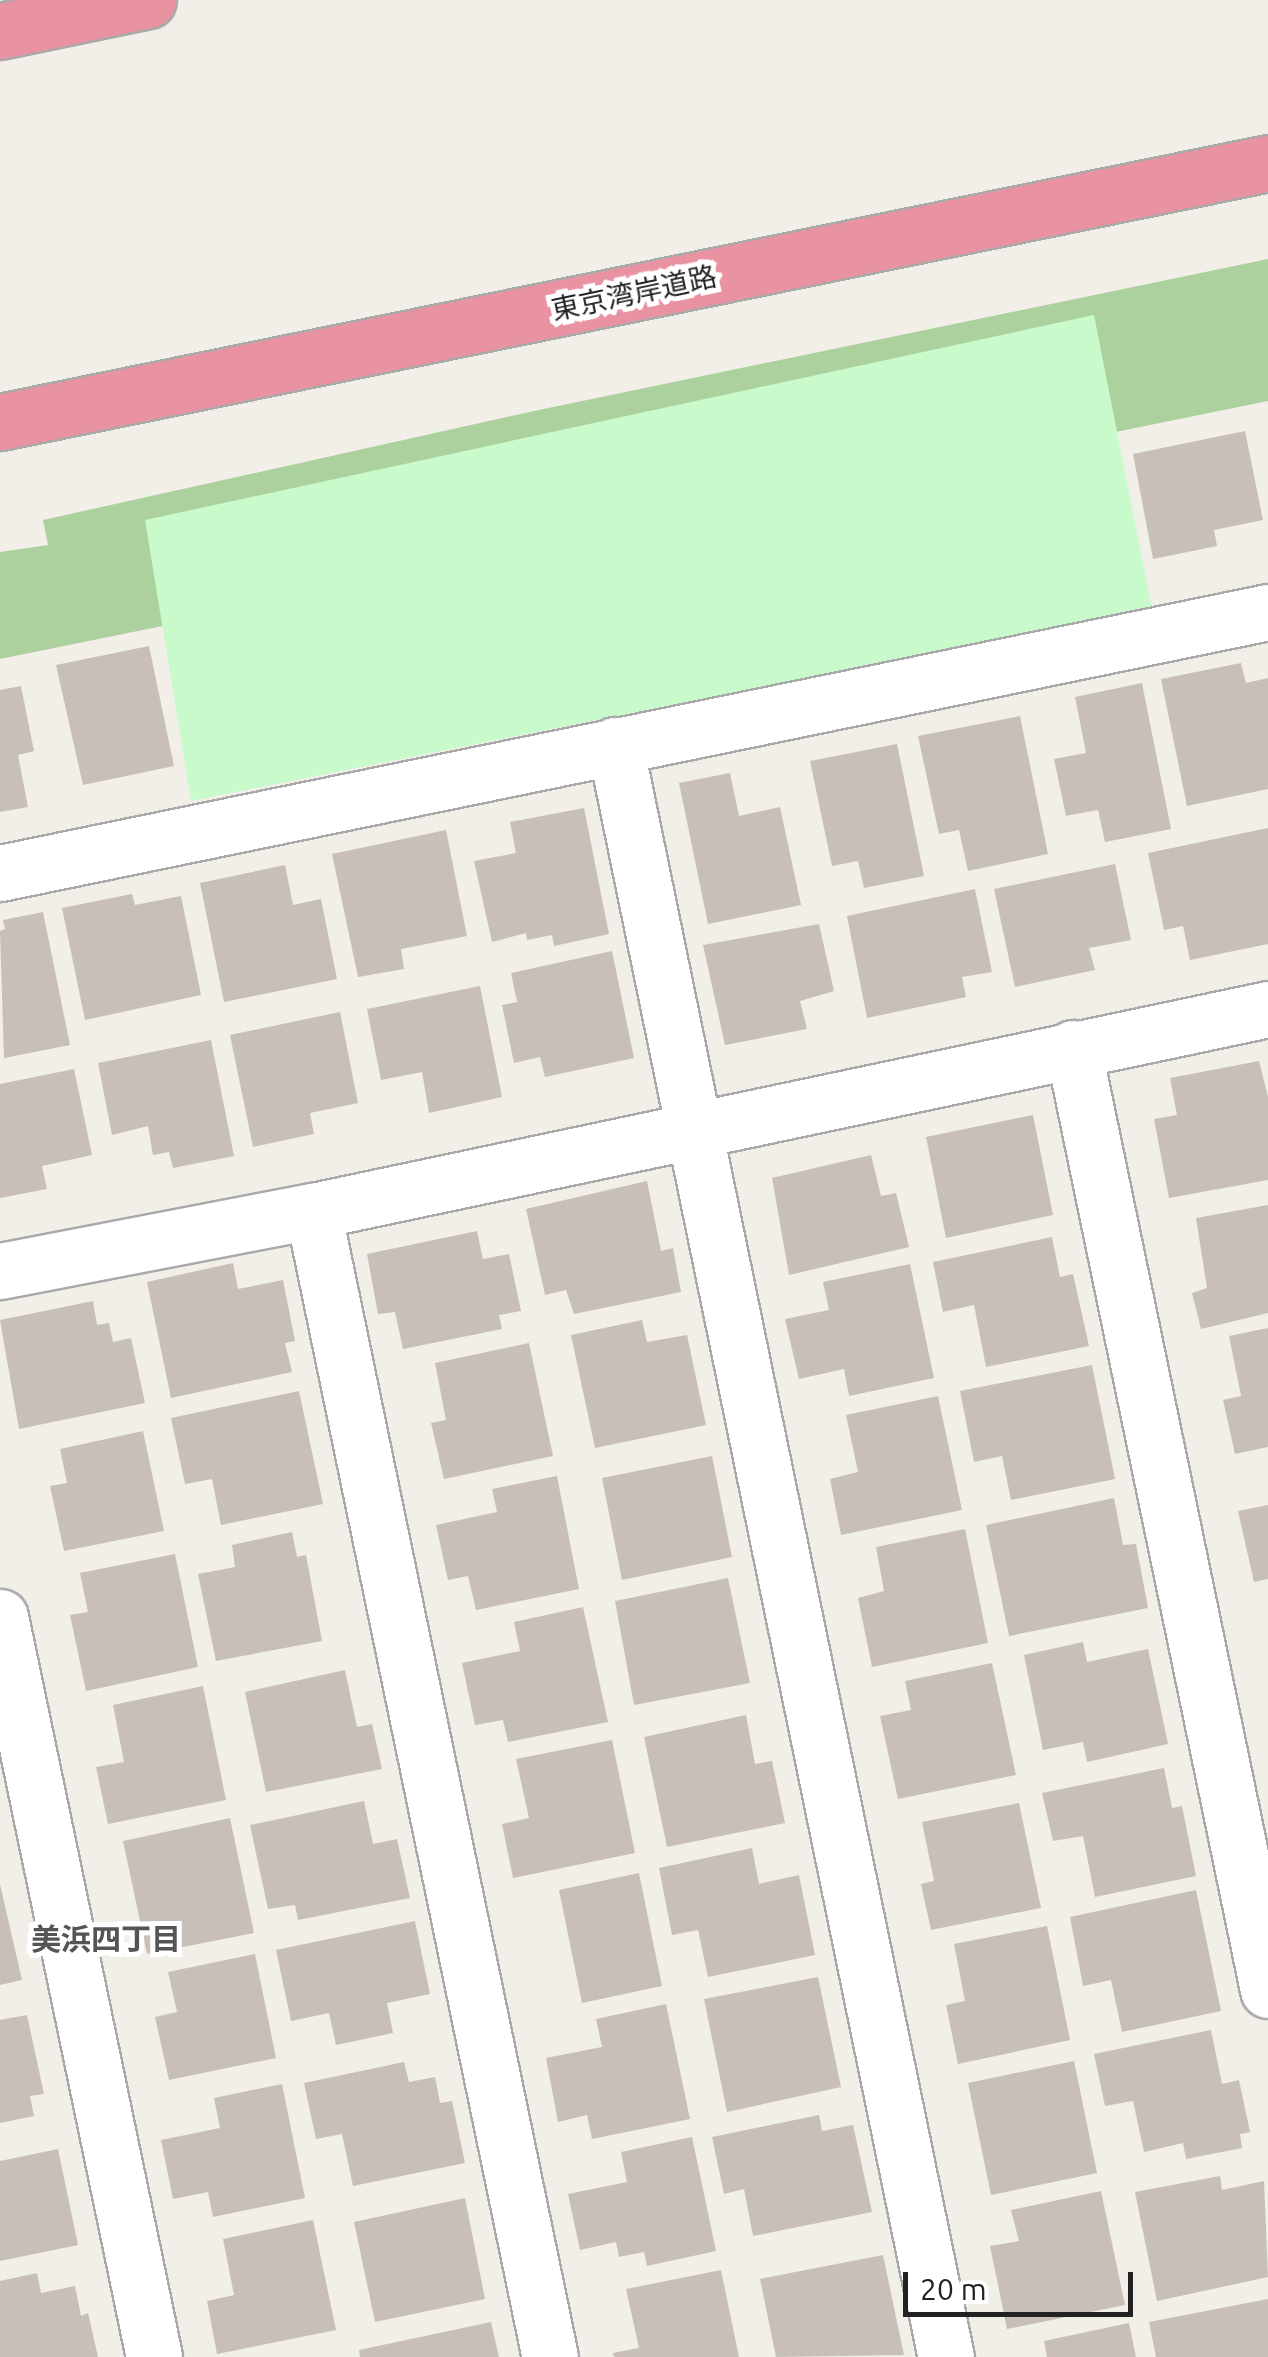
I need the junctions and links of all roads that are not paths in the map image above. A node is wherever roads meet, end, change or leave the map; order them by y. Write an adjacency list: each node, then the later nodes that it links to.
1 (148, 0): 2 (highway)
2 (0, 31)
3 (1268, 162): 4 (highway, 東京湾岸道路)
4 (0, 422)
5 (1268, 612): 6 (street)
6 (615, 745): 7 (street); 10 (street)
7 (0, 873)
8 (1268, 1009): 9 (street)
9 (1074, 1048): 10 (street); 14 (street)
10 (691, 1128): 11 (street); 17 (street)
11 (314, 1210): 12 (street); 16 (street)
12 (0, 1272)
13 (0, 1617): 15 (street)
14 (1268, 1990)
15 (154, 2357)
16 (550, 2357)
17 (946, 2357)

